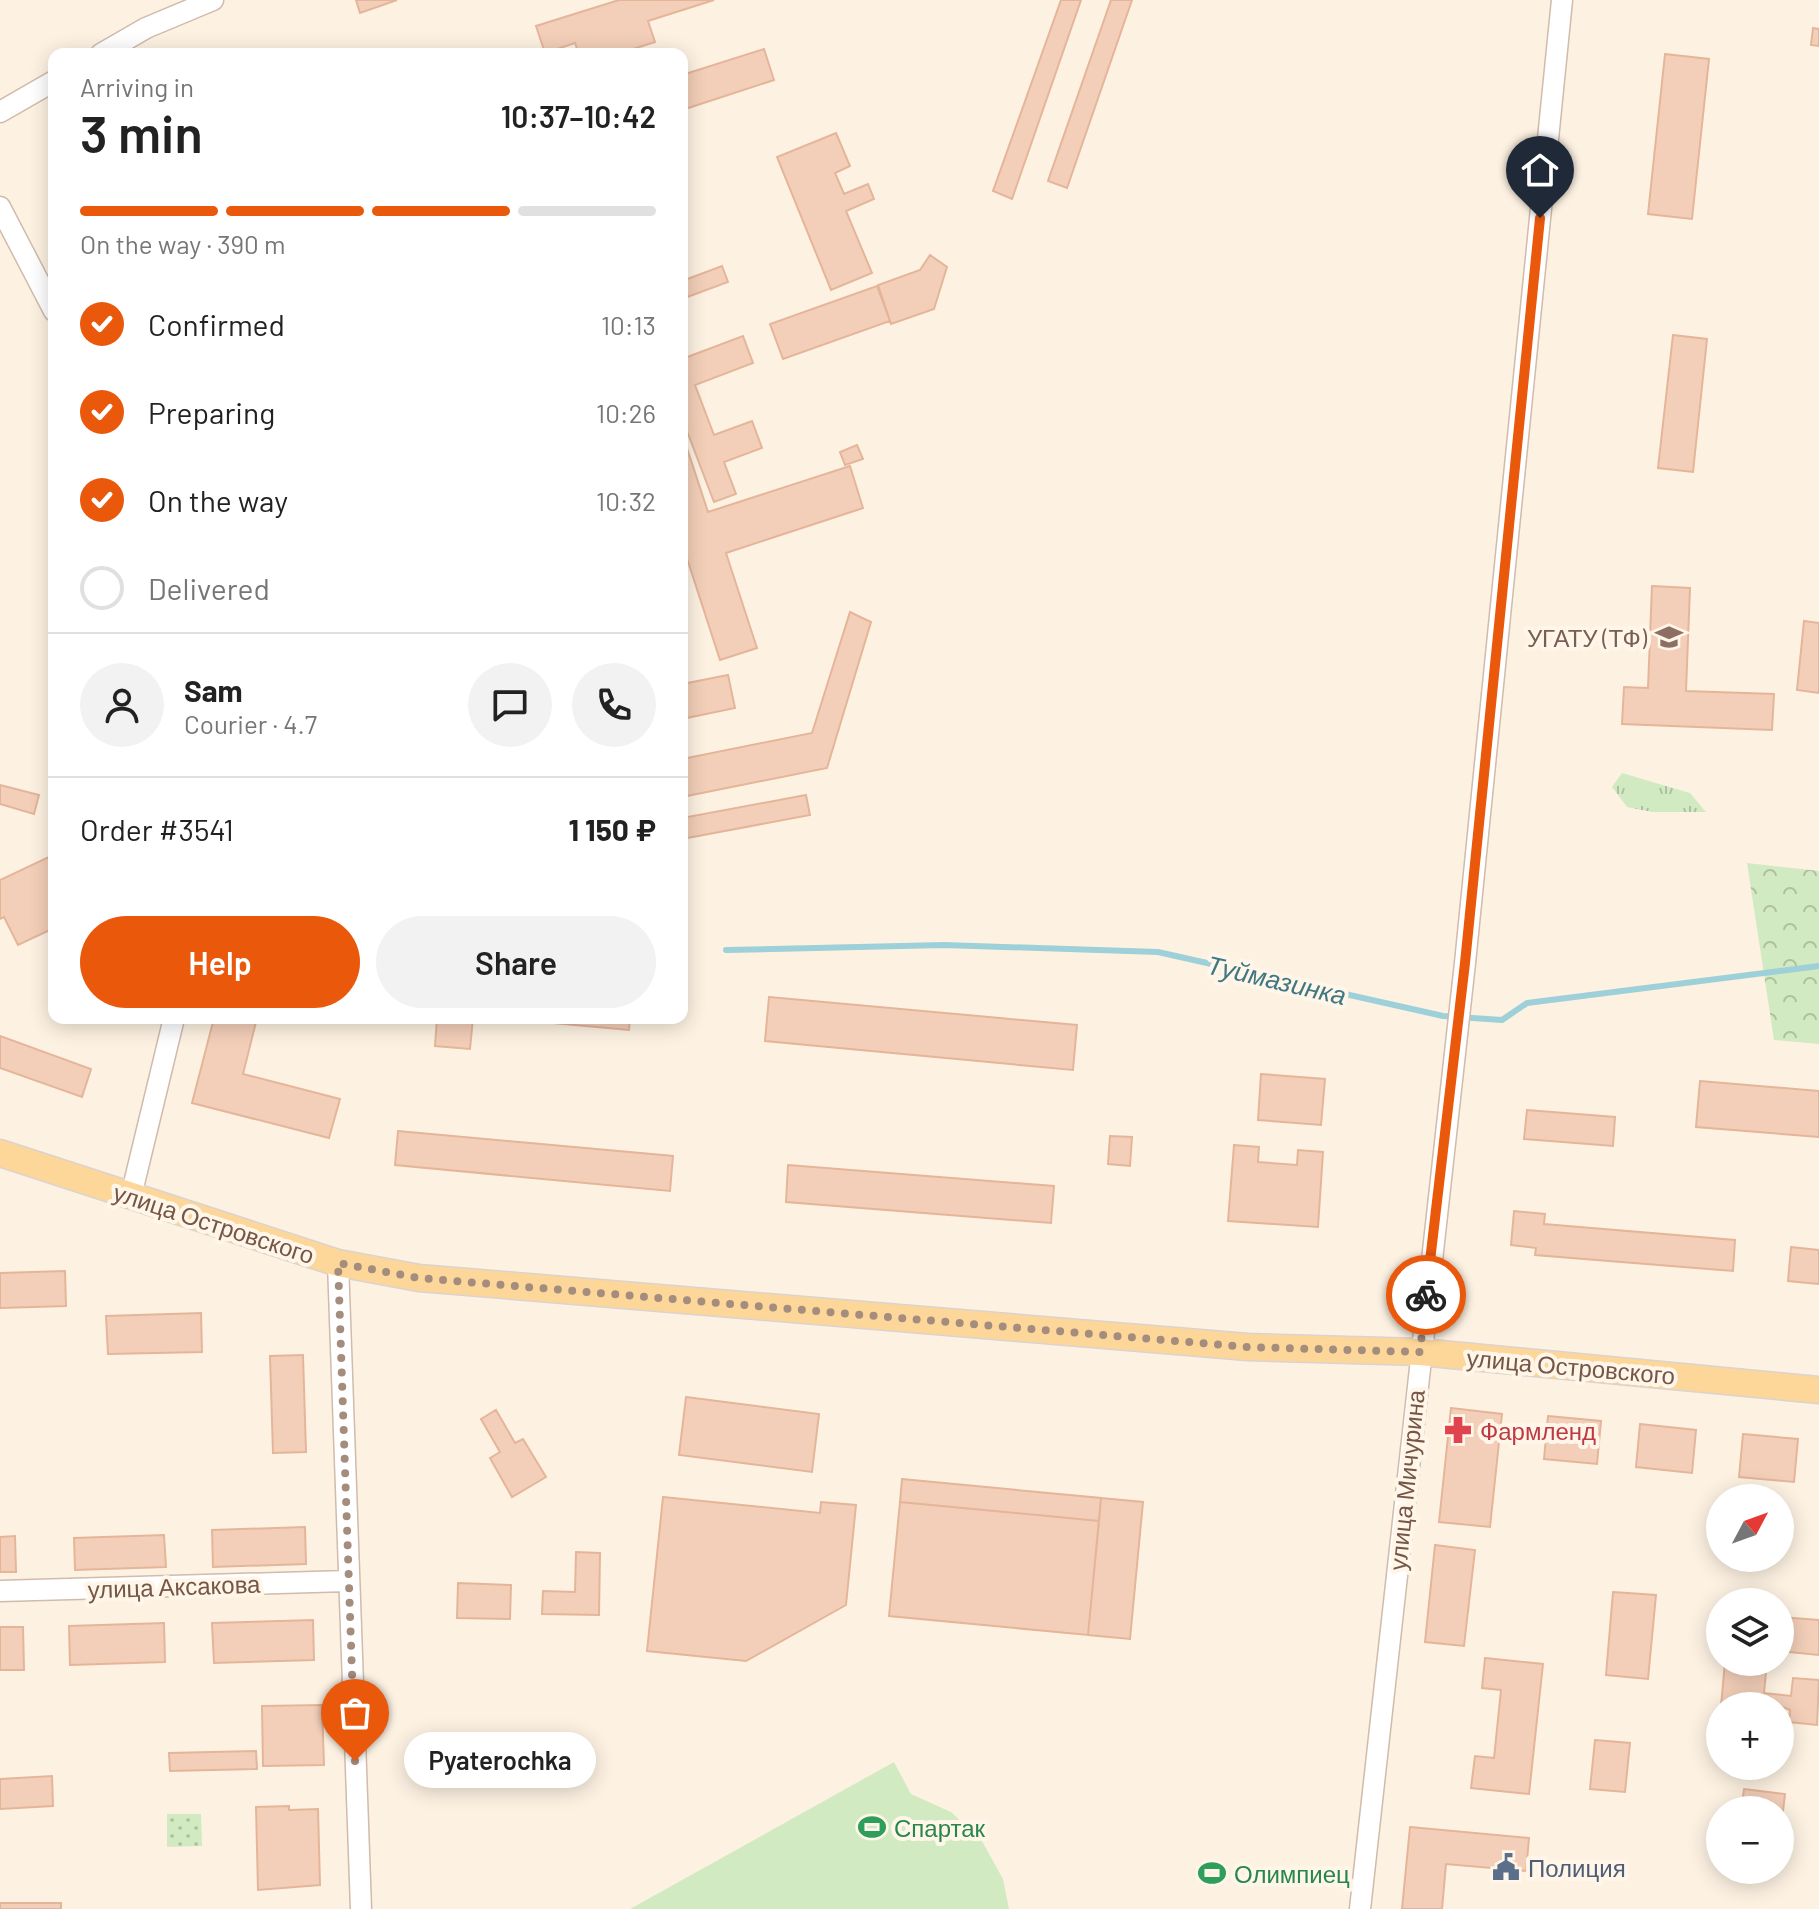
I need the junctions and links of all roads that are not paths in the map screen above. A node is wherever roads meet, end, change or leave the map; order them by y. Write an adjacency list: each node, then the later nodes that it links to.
1 (213, 0): 3 (street)
2 (1562, 0): 12 (street, улица Мичурина)
3 (111, 48)
4 (48, 84): 5 (street)
5 (0, 112)
6 (0, 207): 7 (street)
7 (48, 299)
8 (173, 1024): 10 (street)
9 (0, 1153): 10 (main road, улица Островского)
10 (131, 1196): 11 (main road, улица Островского)
11 (338, 1263): 12 (main road, улица Островского); 14 (street)
12 (1420, 1352): 13 (main road, улица Островского); 17 (street, улица Мичурина)
13 (1819, 1390)
14 (347, 1581): 15 (street, улица Аксакова); 16 (street)
15 (0, 1591)
16 (361, 1909)
17 (1360, 1909)

